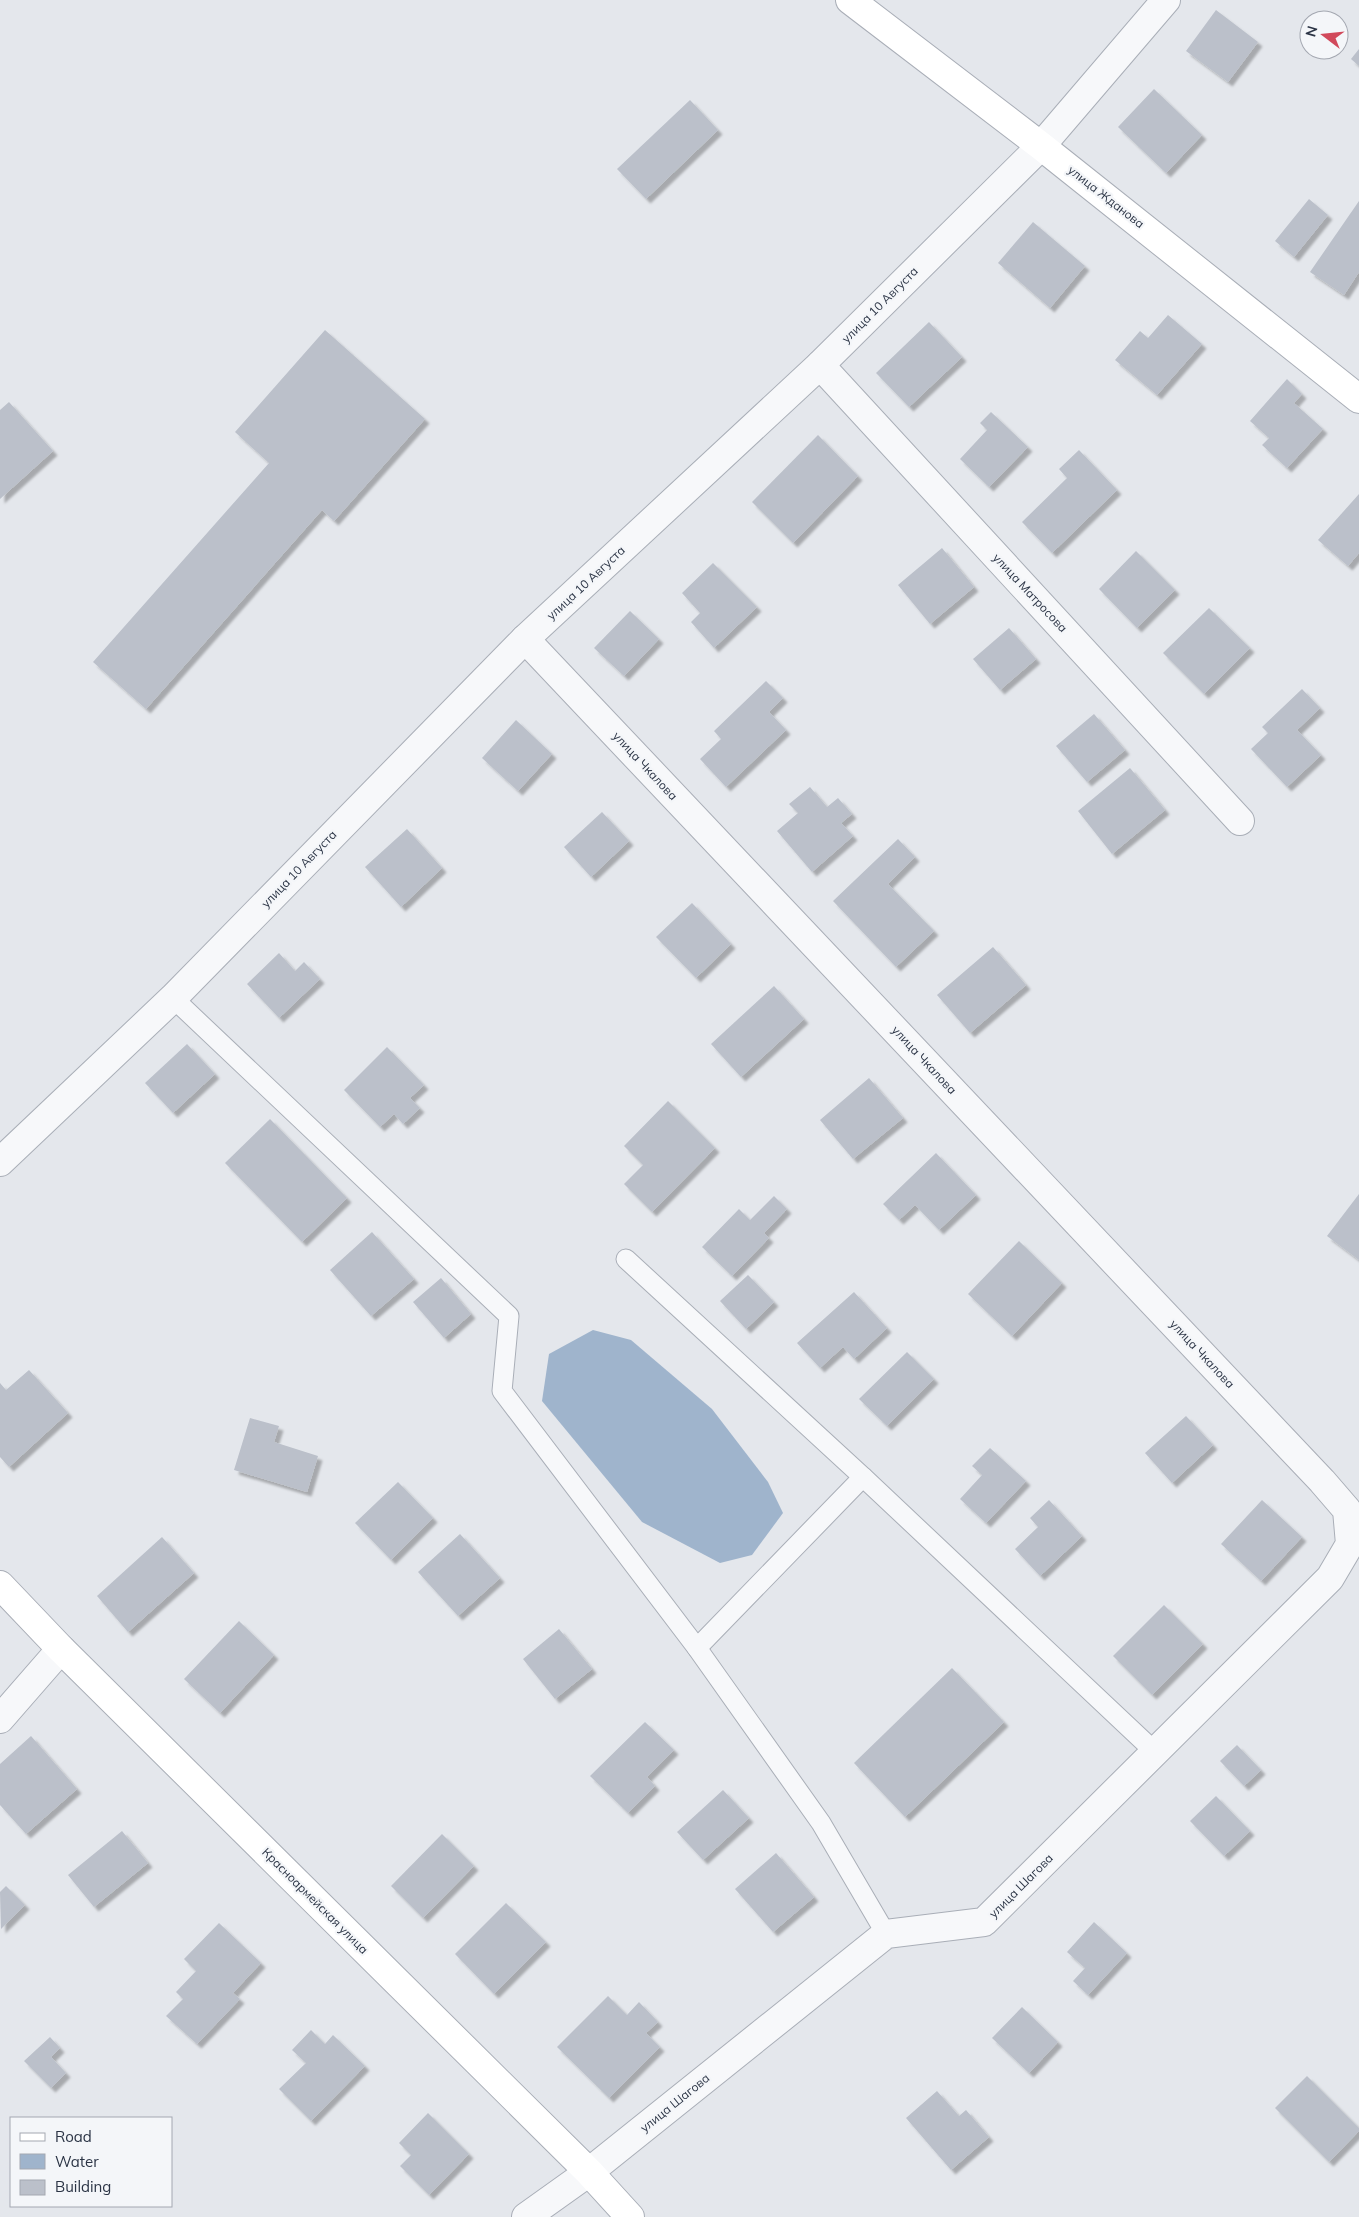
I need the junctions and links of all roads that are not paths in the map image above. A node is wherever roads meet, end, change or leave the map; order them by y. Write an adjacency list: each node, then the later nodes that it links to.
1 (850, 0): 3 (main road, улица Жданова)
2 (1166, 0): 3 (street, улица 10 Августа)
3 (1041, 146): 4 (street, улица 10 Августа); 5 (main road, улица Жданова)
4 (820, 365): 6 (street, улица 10 Августа); 7 (street, улица Матросова)
5 (1359, 398)
6 (525, 639): 8 (street, улица 10 Августа); 12 (street, улица Чкалова)
7 (1240, 821)
8 (173, 998): 9 (street, улица 10 Августа); 14 (lane)
9 (0, 1162)
10 (626, 1259): 11 (lane)
11 (863, 1477): 14 (lane); 17 (lane)
12 (1322, 1481): 17 (street, улица Шагова)
13 (0, 1585): 15 (main road, Красноармейская улица)
14 (697, 1648): 18 (lane)
15 (61, 1649): 16 (street); 19 (main road, Красноармейская улица)
16 (0, 1719)
17 (1155, 1752): 18 (street, улица Шагова)
18 (886, 1934): 19 (street, улица Шагова)
19 (588, 2172): 20 (street, улица Шагова); 21 (main road, Красноармейская улица)
20 (526, 2217)
21 (630, 2217)

